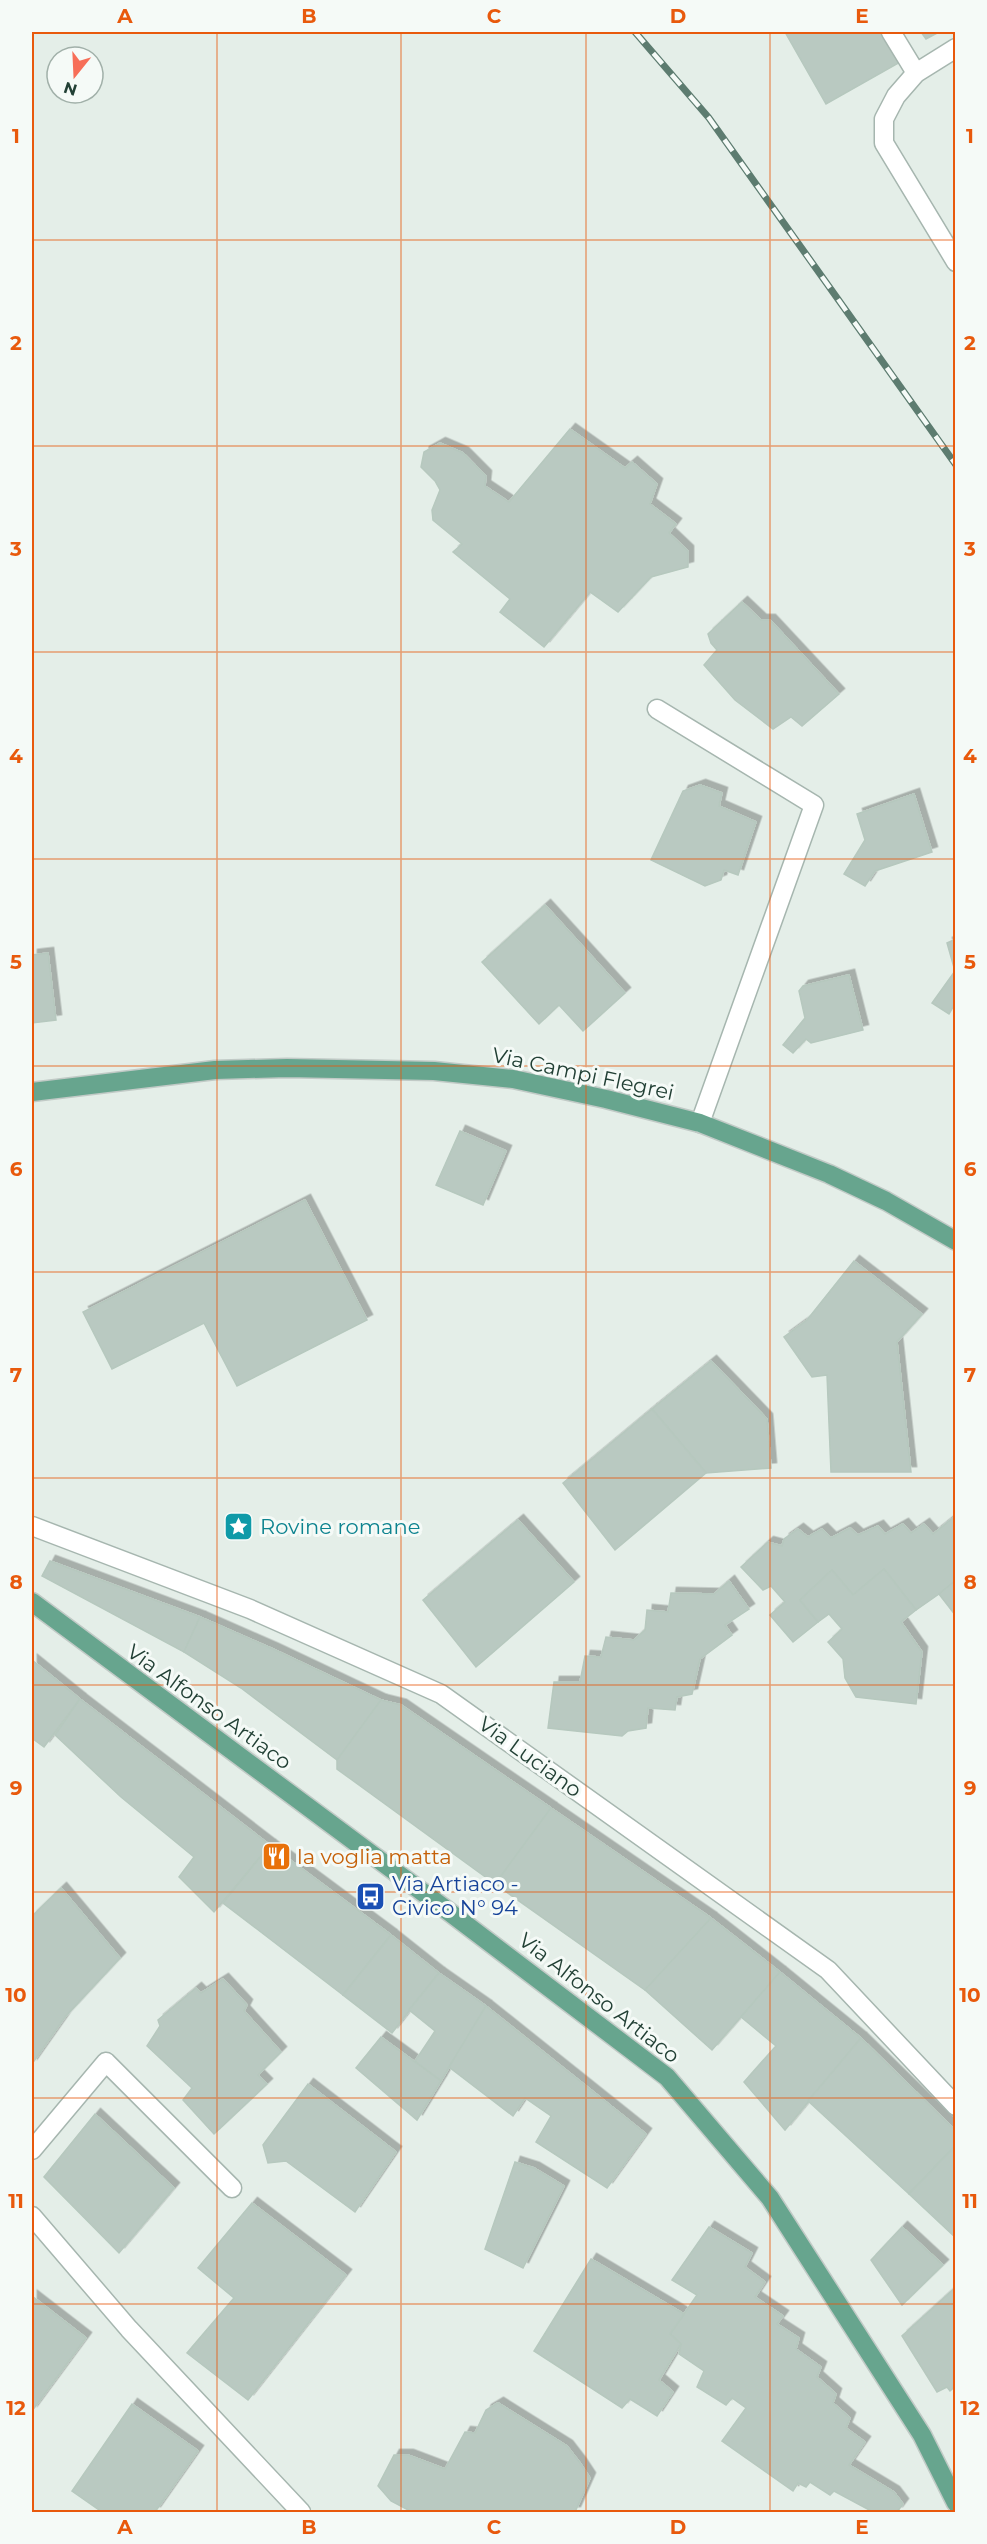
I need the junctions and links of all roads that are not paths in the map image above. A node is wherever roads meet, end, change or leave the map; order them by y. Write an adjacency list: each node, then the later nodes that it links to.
1 (891, 32): 3 (street)
2 (956, 48): 3 (street)
3 (916, 73): 4 (street)
4 (956, 262)
5 (657, 710): 7 (street)
6 (32, 1092): 7 (main road, Via Campi Flegrei)
7 (700, 1123): 8 (main road, Via Campi Flegrei)
8 (956, 1241)
9 (32, 1526): 11 (street, Via Luciano)
10 (32, 1602): 15 (main road, Via Alfonso Artiaco)
11 (956, 2106)
12 (32, 2150): 13 (street)
13 (232, 2188)
14 (32, 2216): 16 (street)
15 (956, 2503)
16 (301, 2512)

